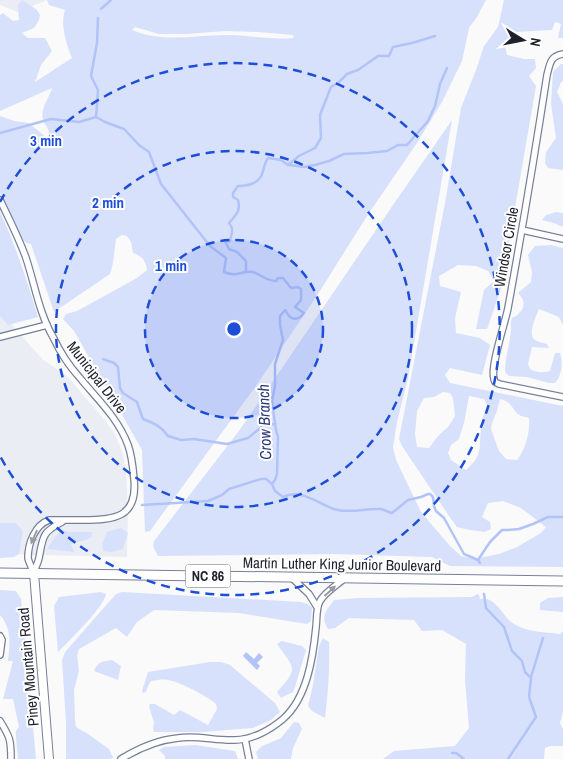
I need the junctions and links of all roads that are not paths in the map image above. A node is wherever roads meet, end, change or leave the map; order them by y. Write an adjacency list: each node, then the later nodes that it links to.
1 (563, 54): 3 (street, Windsor Circle)
2 (0, 200): 5 (street, Municipal Drive)
3 (522, 230): 4 (street); 7 (street, Windsor Circle)
4 (563, 239)
5 (47, 325): 6 (street); 8 (street, Municipal Drive)
6 (0, 337)
7 (563, 396)
8 (64, 520): 10 (street); 10 (street, Municipal Drive, one-way to 10)
9 (0, 573): 10 (main road, Martin Luther King Junior Boulevard / NC 86)
10 (34, 573): 11 (main road, Martin Luther King Junior Boulevard / NC 86); 20 (street, Piney Mountain Road)
11 (291, 577): 12 (main road, Martin Luther King Junior Boulevard / NC 86); 14 (street)
12 (345, 578): 13 (main road, Martin Luther King Junior Boulevard / NC 86); 14 (street, one-way to 12)
13 (563, 580)
14 (317, 607): 18 (street)
15 (0, 636): 16 (street)
16 (0, 655)
17 (0, 721): 19 (street)
18 (245, 739): 21 (street); 22 (street)
19 (12, 759)
20 (49, 759)
21 (121, 759)
22 (249, 759)

